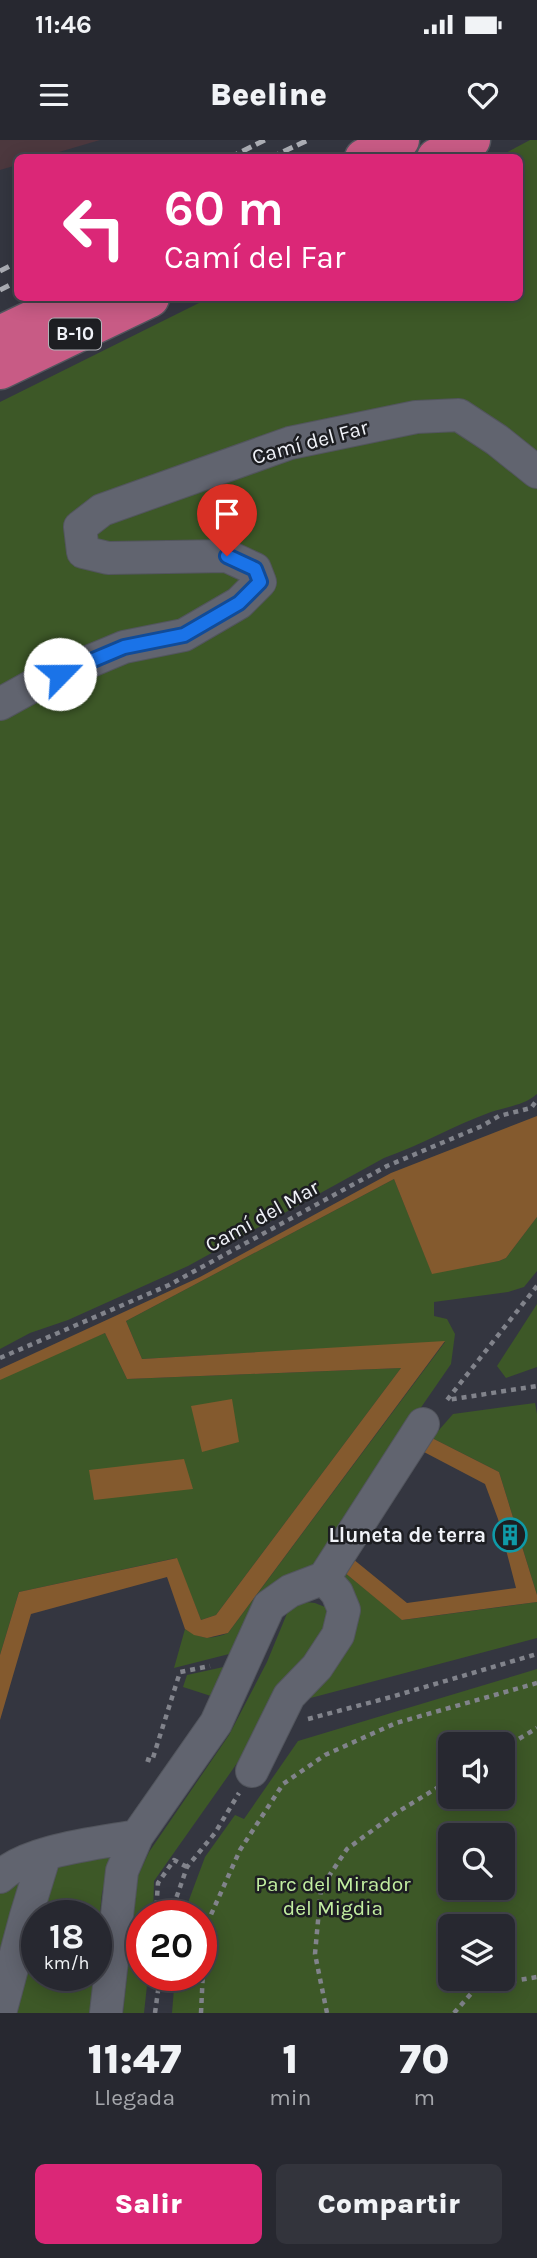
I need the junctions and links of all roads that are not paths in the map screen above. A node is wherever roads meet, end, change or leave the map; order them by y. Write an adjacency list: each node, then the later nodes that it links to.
1 (400, 140): 3 (highway)
2 (471, 140): 4 (highway)
3 (372, 154)
4 (444, 154)
5 (72, 301): 7 (highway, B-10)
6 (144, 301): 8 (highway, B-10)
7 (0, 335)
8 (0, 370)
9 (537, 472): 10 (lane, Camí del Far)
10 (0, 704)
11 (423, 1424): 12 (lane)
12 (324, 1578): 13 (lane); 14 (lane)
13 (252, 1771)
14 (137, 1836): 15 (lane); 18 (lane)
15 (46, 1854): 16 (lane); 17 (lane)
16 (0, 1877)
17 (0, 2012)
18 (106, 2013)

